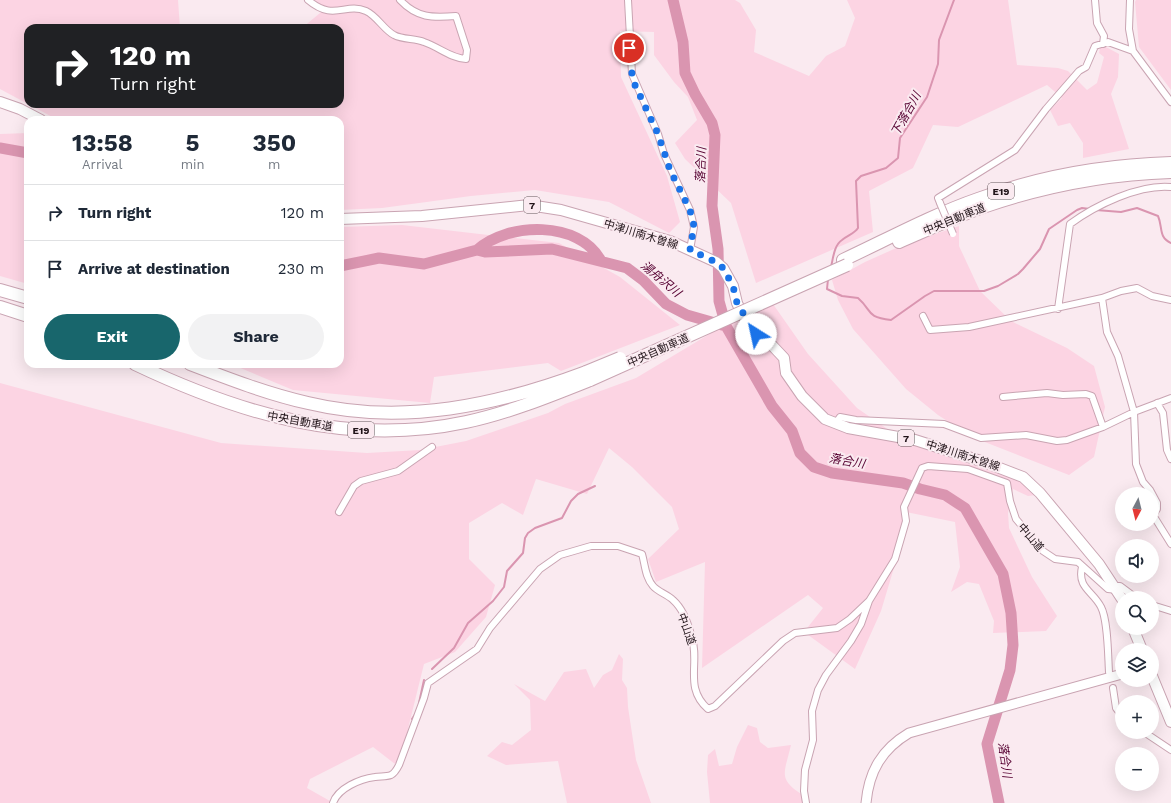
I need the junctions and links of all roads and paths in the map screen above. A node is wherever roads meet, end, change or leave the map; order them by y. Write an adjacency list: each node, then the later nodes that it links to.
1 (308, 0): 2 (street)
2 (400, 0)
3 (628, 0): 16 (street)
4 (1095, 0): 6 (street)
5 (1130, 0): 7 (street)
6 (1103, 44): 7 (street); 15 (street, bridge)
7 (1133, 51): 9 (street)
8 (0, 102): 10 (main road)
9 (1171, 102)
10 (33, 116)
11 (1171, 163): 17 (highway, 中央自動車道 / E19)
12 (1171, 172): 17 (highway, 中央自動車道 / E19)
13 (1171, 186): 23 (street)
14 (344, 219): 16 (main road, 中津川南木曽線 / 7)
15 (953, 234)
16 (690, 250): 33 (main road, 中津川南木曽線 / 7)
17 (845, 262): 28 (highway, 中央自動車道 / E19, bridge)
18 (0, 290): 19 (highway)
19 (24, 297)
20 (1102, 298): 21 (street); 23 (street); 32 (street)
21 (1171, 300)
22 (0, 307): 24 (highway)
23 (1058, 308): 25 (street)
24 (23, 314)
25 (923, 316)
26 (145, 368): 28 (highway, 中央自動車道 / E19)
27 (202, 368): 28 (highway, 中央自動車道 / E19)
28 (588, 376)
29 (1003, 397): 34 (street)
30 (1171, 398): 31 (street)
31 (1157, 403): 32 (street); 36 (street)
32 (1134, 412): 34 (street); 38 (street)
33 (835, 424): 34 (street); 41 (main road, 中津川南木曽線 / 7)
34 (1103, 427)
35 (432, 447): 37 (street)
36 (1171, 459)
37 (339, 512)
38 (1171, 544)
39 (1082, 566): 40 (street, 中山道); 44 (street, 中山道); 47 (street)
40 (1115, 591)
41 (1117, 591)
42 (1118, 591): 43 (street, 中山道)
43 (1127, 591)
44 (869, 601): 55 (street, 中山道); 56 (street)
45 (1159, 607): 46 (street)
46 (1171, 611)
47 (1109, 672)
48 (1115, 676): 57 (street)
49 (1157, 687): 52 (main road)
50 (1113, 688): 51 (street)
51 (1115, 701)
52 (1171, 722)
53 (1154, 739): 54 (street)
54 (1171, 750)
55 (333, 803)
56 (806, 803)
57 (866, 803)

